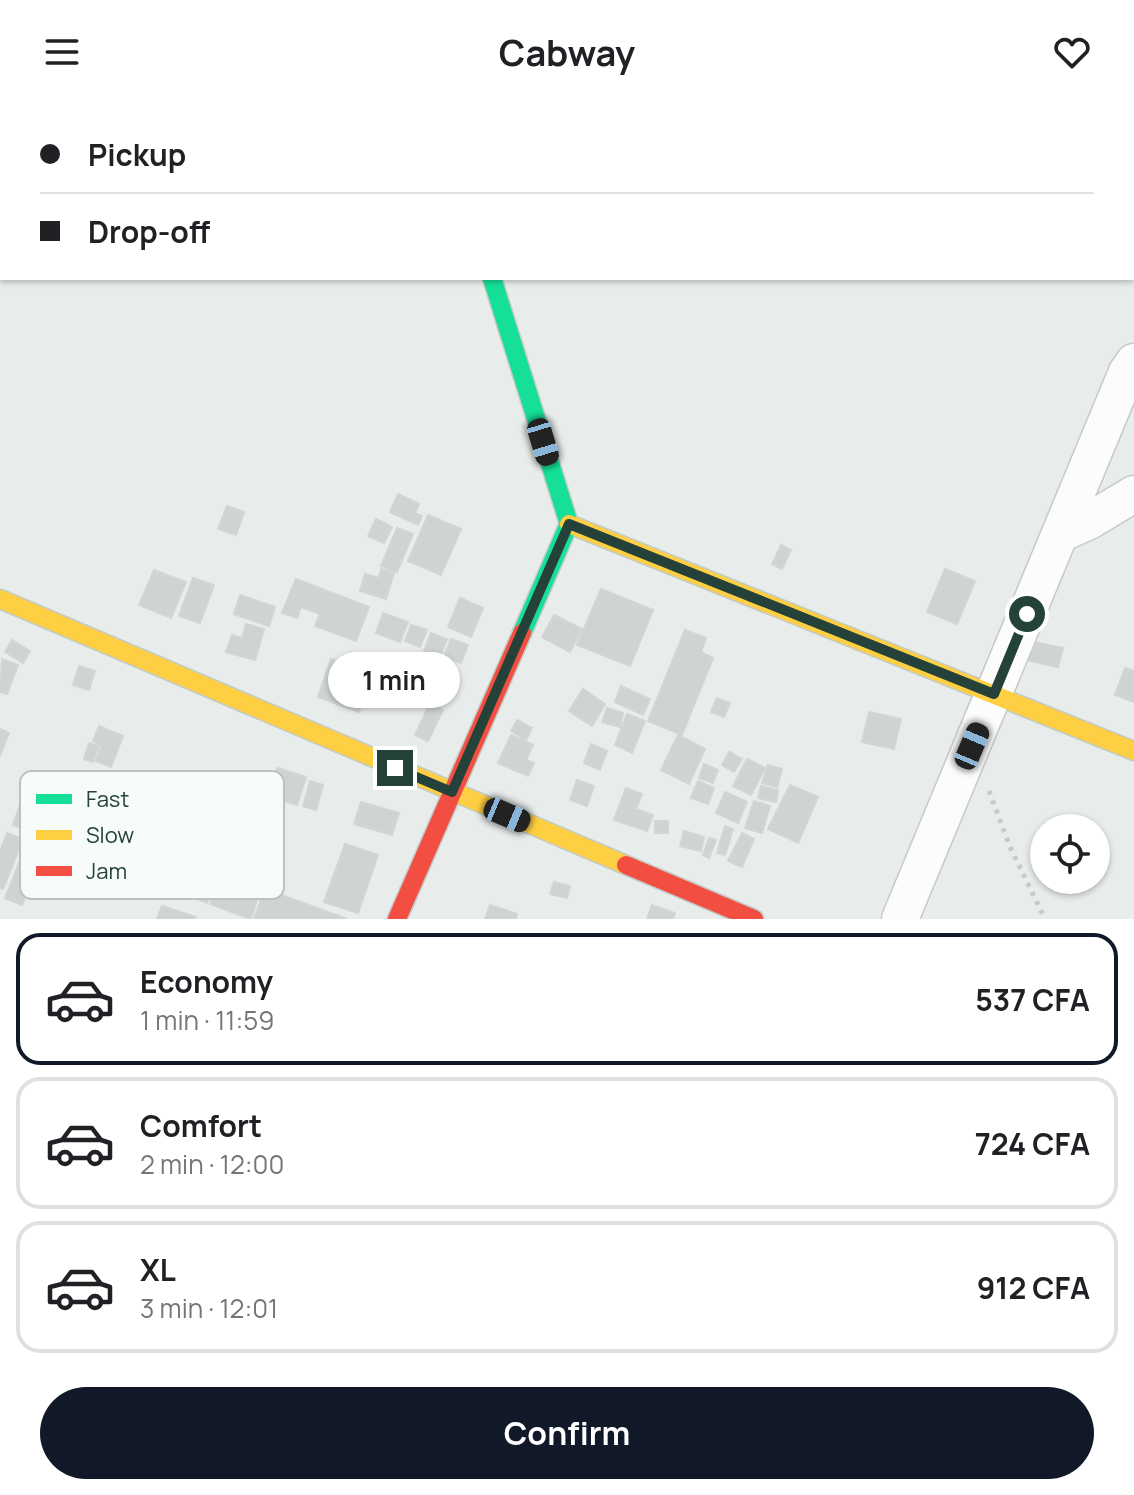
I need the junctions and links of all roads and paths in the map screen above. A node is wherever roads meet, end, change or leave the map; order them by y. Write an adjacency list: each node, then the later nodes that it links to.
1 (493, 280): 4 (street)
2 (1134, 362): 5 (street)
3 (1134, 494): 5 (street)
4 (569, 524): 7 (street); 10 (street)
5 (1060, 534): 7 (street)
6 (0, 599): 10 (street)
7 (994, 694): 8 (street); 9 (street)
8 (972, 746): 13 (street); 14 (path)
9 (1134, 751)
10 (452, 792): 11 (street); 12 (street)
11 (397, 919)
12 (754, 919)
13 (900, 919)
14 (1045, 919)

